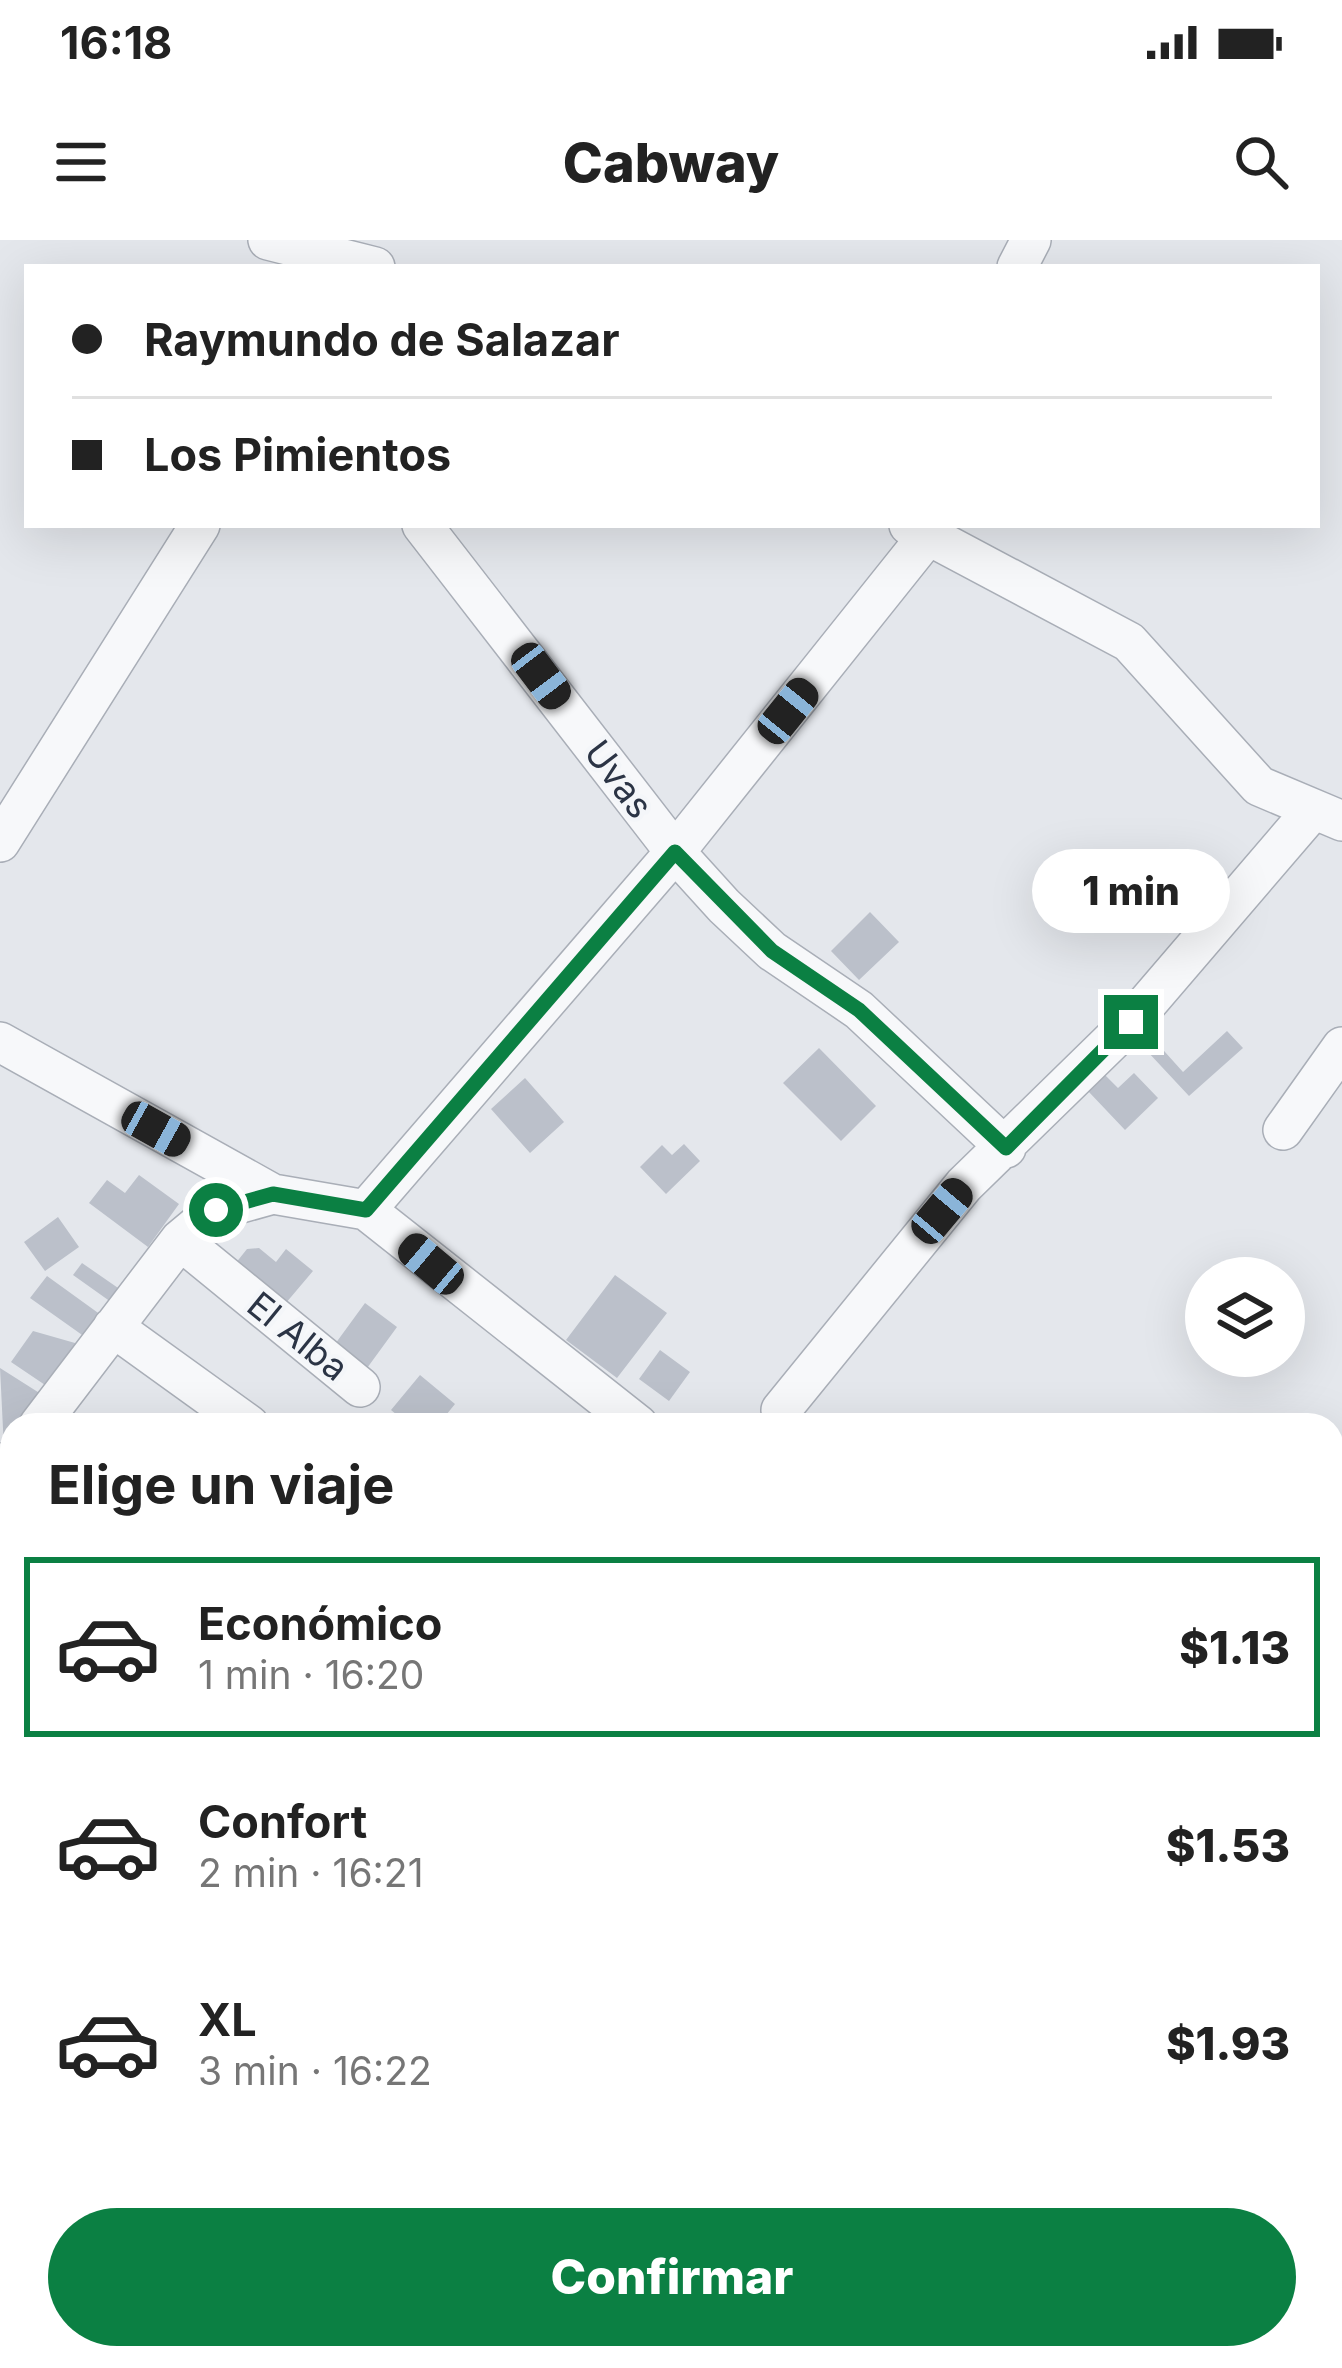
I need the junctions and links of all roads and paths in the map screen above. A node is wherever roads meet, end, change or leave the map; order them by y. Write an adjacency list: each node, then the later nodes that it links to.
1 (268, 240): 2 (street)
2 (362, 264)
3 (198, 528): 7 (street)
4 (424, 528): 8 (street, Uvas)
5 (919, 530): 6 (street); 8 (street)
6 (1326, 816): 12 (street)
7 (0, 842)
8 (675, 852): 12 (street, Uvas); 14 (street)
9 (0, 1042): 13 (street)
10 (1342, 1047): 11 (street)
11 (1283, 1130)
12 (994, 1160): 18 (street)
13 (273, 1194): 14 (street); 15 (street)
14 (366, 1210): 21 (street)
15 (180, 1240): 16 (street); 17 (street, El Alba)
16 (113, 1328): 19 (street); 20 (street)
17 (360, 1387)
18 (781, 1409)
19 (48, 1413)
20 (232, 1413)
21 (623, 1413)

